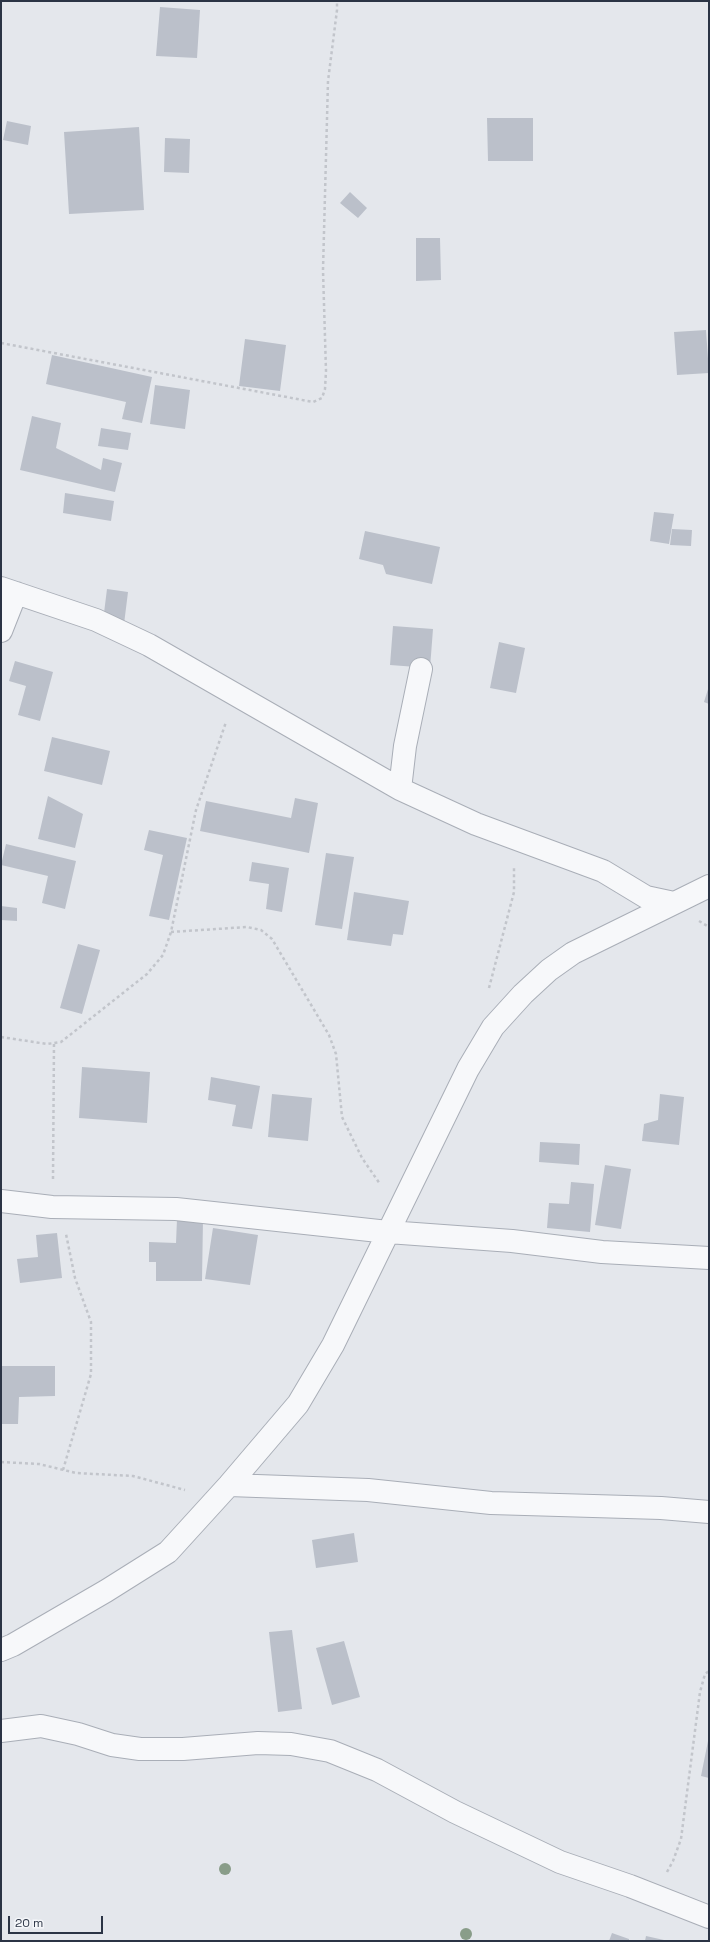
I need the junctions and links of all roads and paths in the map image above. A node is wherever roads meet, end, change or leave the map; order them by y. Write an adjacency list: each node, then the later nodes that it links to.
1 (337, 1): 2 (path)
2 (1, 343)
3 (9, 590): 4 (street); 6 (street)
4 (1, 631)
5 (421, 669): 7 (street)
6 (235, 694): 7 (street); 11 (path)
7 (400, 790): 8 (street)
8 (496, 832): 10 (street); 12 (path)
9 (709, 886): 10 (street)
10 (674, 903): 17 (street)
11 (172, 932): 14 (path); 17 (path)
12 (488, 994)
13 (1, 1037): 14 (path)
14 (54, 1043): 16 (path)
15 (1, 1201): 16 (street)
16 (52, 1207): 18 (street); 21 (path)
17 (398, 1210): 18 (street)
18 (388, 1232): 19 (street); 22 (street)
19 (709, 1258)
20 (1, 1462): 21 (path)
21 (63, 1470): 22 (path)
22 (229, 1485): 23 (street); 24 (street)
23 (709, 1512)
24 (1, 1650)
25 (709, 1671): 27 (path)
26 (1, 1731): 27 (street)
27 (654, 1895): 28 (street)
28 (709, 1917)

